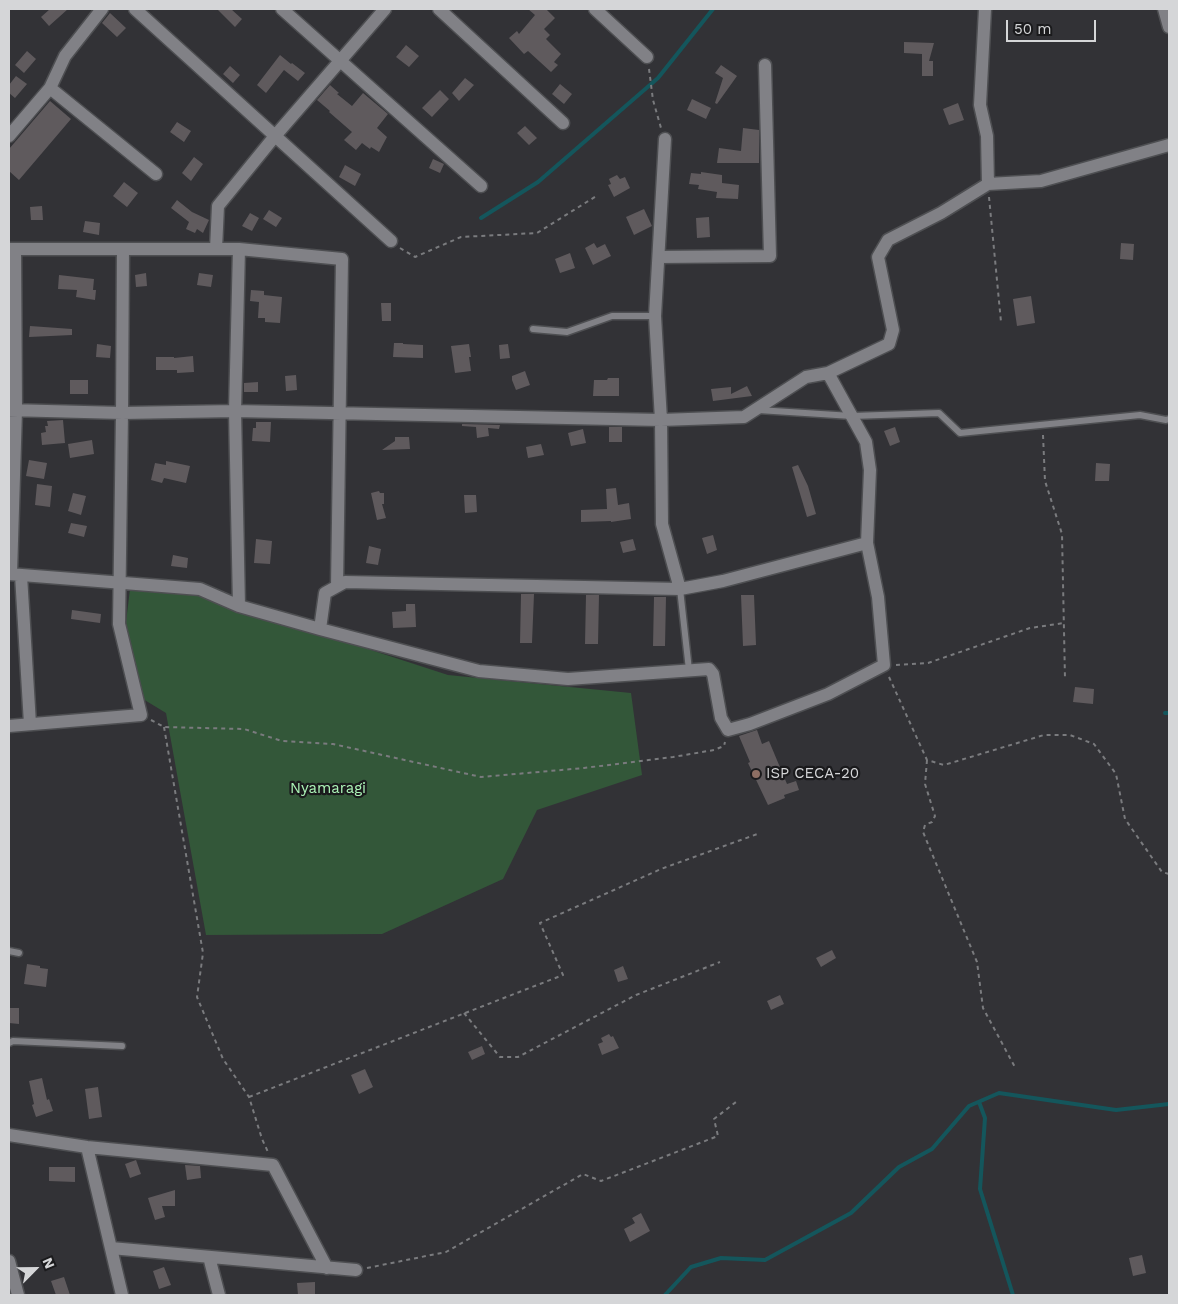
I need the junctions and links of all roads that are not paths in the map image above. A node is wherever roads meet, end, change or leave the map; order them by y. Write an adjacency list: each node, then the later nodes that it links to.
1 (102, 9): 13 (street)
2 (135, 9): 16 (street)
3 (282, 9): 11 (street)
4 (385, 9): 11 (street)
5 (438, 9): 14 (street)
6 (595, 9): 10 (street)
7 (985, 9): 20 (street)
8 (1164, 9): 9 (street)
9 (1169, 27)
10 (647, 57)
11 (340, 60): 16 (street); 21 (street)
12 (765, 65): 27 (street)
13 (50, 88): 15 (street); 19 (street)
14 (563, 123)
15 (9, 136)
16 (275, 136): 22 (street); 25 (street)
17 (665, 139): 27 (street)
18 (1169, 145): 20 (street)
19 (156, 174)
20 (988, 184): 30 (street)
21 (481, 186)
22 (391, 242)
23 (12, 249): 24 (street); 31 (street)
24 (123, 249): 25 (street); 34 (street)
25 (216, 249): 26 (street)
26 (239, 249): 33 (street); 35 (street)
27 (659, 257): 28 (street)
28 (656, 316): 29 (lane); 38 (street)
29 (533, 329)
30 (828, 373): 32 (street); 36 (street)
31 (12, 410): 34 (street); 40 (street)
32 (754, 410): 36 (lane); 38 (street)
33 (235, 411): 34 (street); 35 (street); 44 (street)
34 (122, 413): 41 (street)
35 (340, 413): 38 (street); 42 (street)
36 (852, 416): 37 (lane); 39 (street)
37 (1169, 419)
38 (661, 420): 43 (street)
39 (866, 543): 43 (street); 46 (street)
40 (14, 574): 41 (street); 47 (street)
41 (119, 582): 44 (street); 47 (street)
42 (337, 586): 43 (street); 45 (street)
43 (680, 589): 46 (lane)
44 (239, 606): 45 (street)
45 (320, 629): 46 (street)
46 (689, 670)
47 (30, 724): 48 (street)
48 (9, 726)
49 (9, 950): 50 (lane)
50 (19, 953)
51 (9, 1042): 52 (lane)
52 (122, 1046)
53 (9, 1135): 54 (street)
54 (88, 1147): 55 (street); 58 (street)
55 (111, 1248): 56 (street); 61 (street)
56 (209, 1257): 58 (street); 62 (street)
57 (9, 1260): 60 (street)
58 (327, 1268): 59 (street)
59 (356, 1270)
60 (18, 1295)
61 (122, 1295)
62 (219, 1295)

